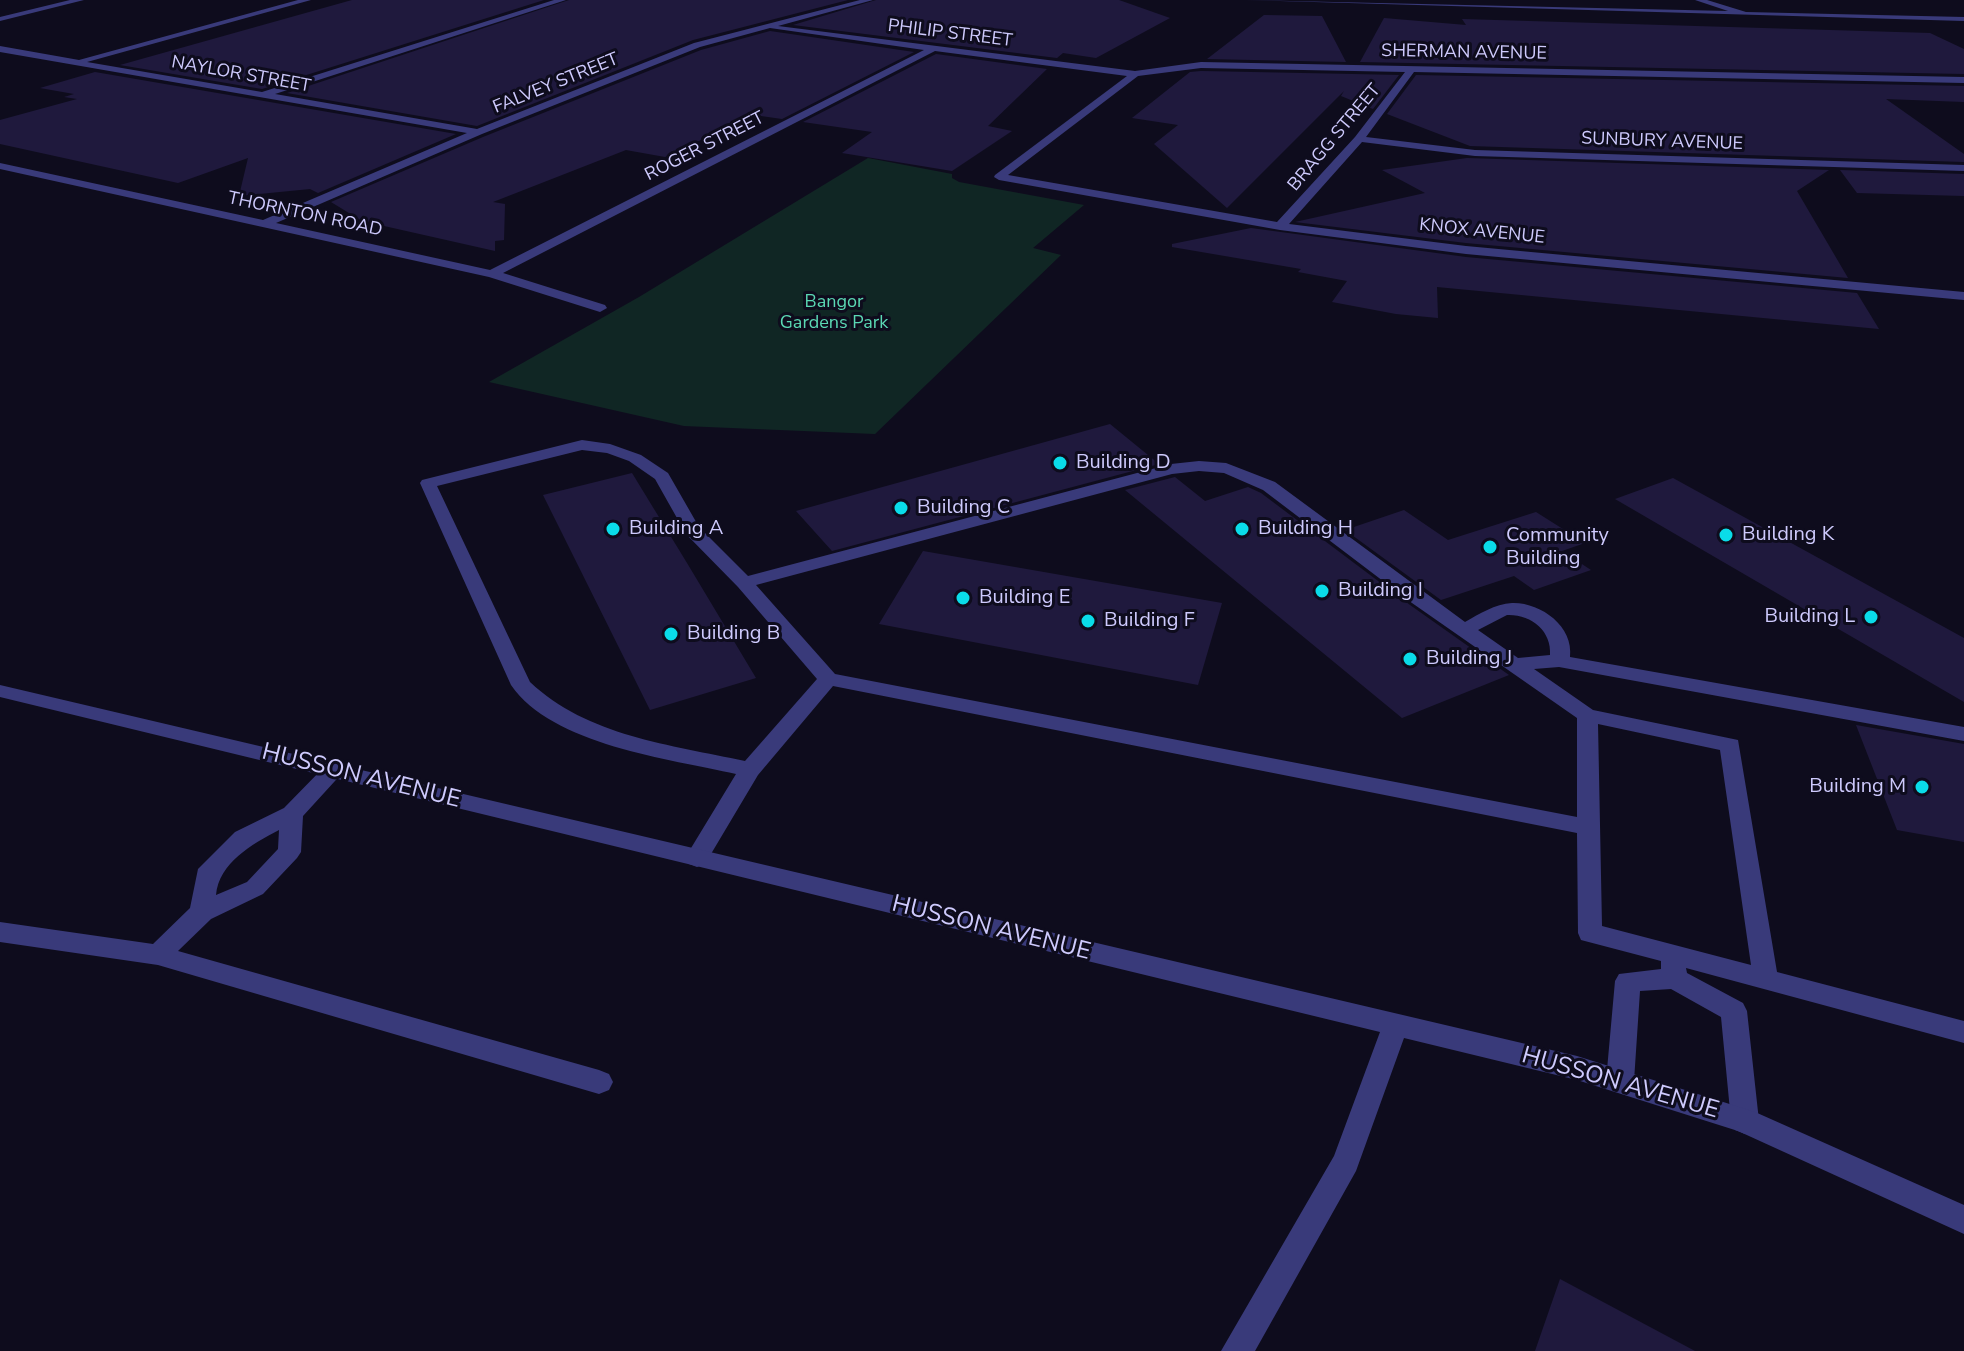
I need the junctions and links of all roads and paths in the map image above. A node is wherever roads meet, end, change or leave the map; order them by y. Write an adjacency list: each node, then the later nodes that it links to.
1 (80, 0): 8 (street)
2 (307, 0): 13 (street)
3 (562, 0): 17 (street)
4 (869, 0): 10 (street, FALVEY STREET)
5 (1250, 0): 7 (street)
6 (1699, 0): 7 (street)
7 (1745, 14): 9 (street)
8 (0, 19)
9 (1964, 19)
10 (760, 27): 11 (street, PHILIP STREET); 18 (street, FALVEY STREET)
11 (934, 48): 15 (street, PHILIP STREET); 25 (street, ROGER STREET)
12 (0, 49): 13 (street, NAYLOR STREET)
13 (76, 62): 17 (street, NAYLOR STREET)
14 (1412, 68): 15 (street, SHERMAN AVENUE); 16 (street, SHERMAN AVENUE); 19 (street, BRAGG STREET)
15 (1135, 74): 22 (street, SHERMAN AVENUE)
16 (1964, 80)
17 (262, 95): 18 (street, NAYLOR STREET)
18 (478, 132): 23 (street, FALVEY STREET)
19 (1359, 139): 21 (street, SUNBURY AVENUE); 24 (street, BRAGG STREET)
20 (0, 166): 23 (street, THORNTON ROAD)
21 (1964, 168)
22 (999, 177): 24 (street, KNOX AVENUE)
23 (264, 224): 25 (street, THORNTON ROAD)
24 (1280, 226): 26 (street, KNOX AVENUE)
25 (492, 274): 27 (street, THORNTON ROAD)
26 (1964, 296)
27 (600, 308)
28 (744, 583): 29 (street); 32 (street); 37 (street)
29 (1464, 630): 30 (street); 31 (street)
30 (1559, 661): 31 (street); 35 (street)
31 (1514, 664): 34 (street)
32 (828, 679): 37 (street); 39 (street)
33 (0, 691): 36 (street, HUSSON AVENUE)
34 (1587, 715): 39 (street); 45 (street)
35 (1964, 734)
36 (334, 770): 38 (street); 40 (street, HUSSON AVENUE)
37 (750, 770): 40 (street)
38 (292, 814): 41 (street); 41 (street)
39 (1588, 827): 44 (street)
40 (697, 858): 46 (street, HUSSON AVENUE)
41 (202, 912): 43 (street)
42 (0, 932): 43 (street)
43 (158, 955): 49 (street)
44 (1674, 966): 45 (street); 48 (street); 50 (street)
45 (1766, 980): 47 (street)
46 (1395, 1027): 48 (street, HUSSON AVENUE); 52 (street)
47 (1964, 1032)
48 (1620, 1081): 50 (street, HUSSON AVENUE)
49 (599, 1082)
50 (1745, 1121): 51 (street, HUSSON AVENUE)
51 (1964, 1220)
52 (1237, 1351)

